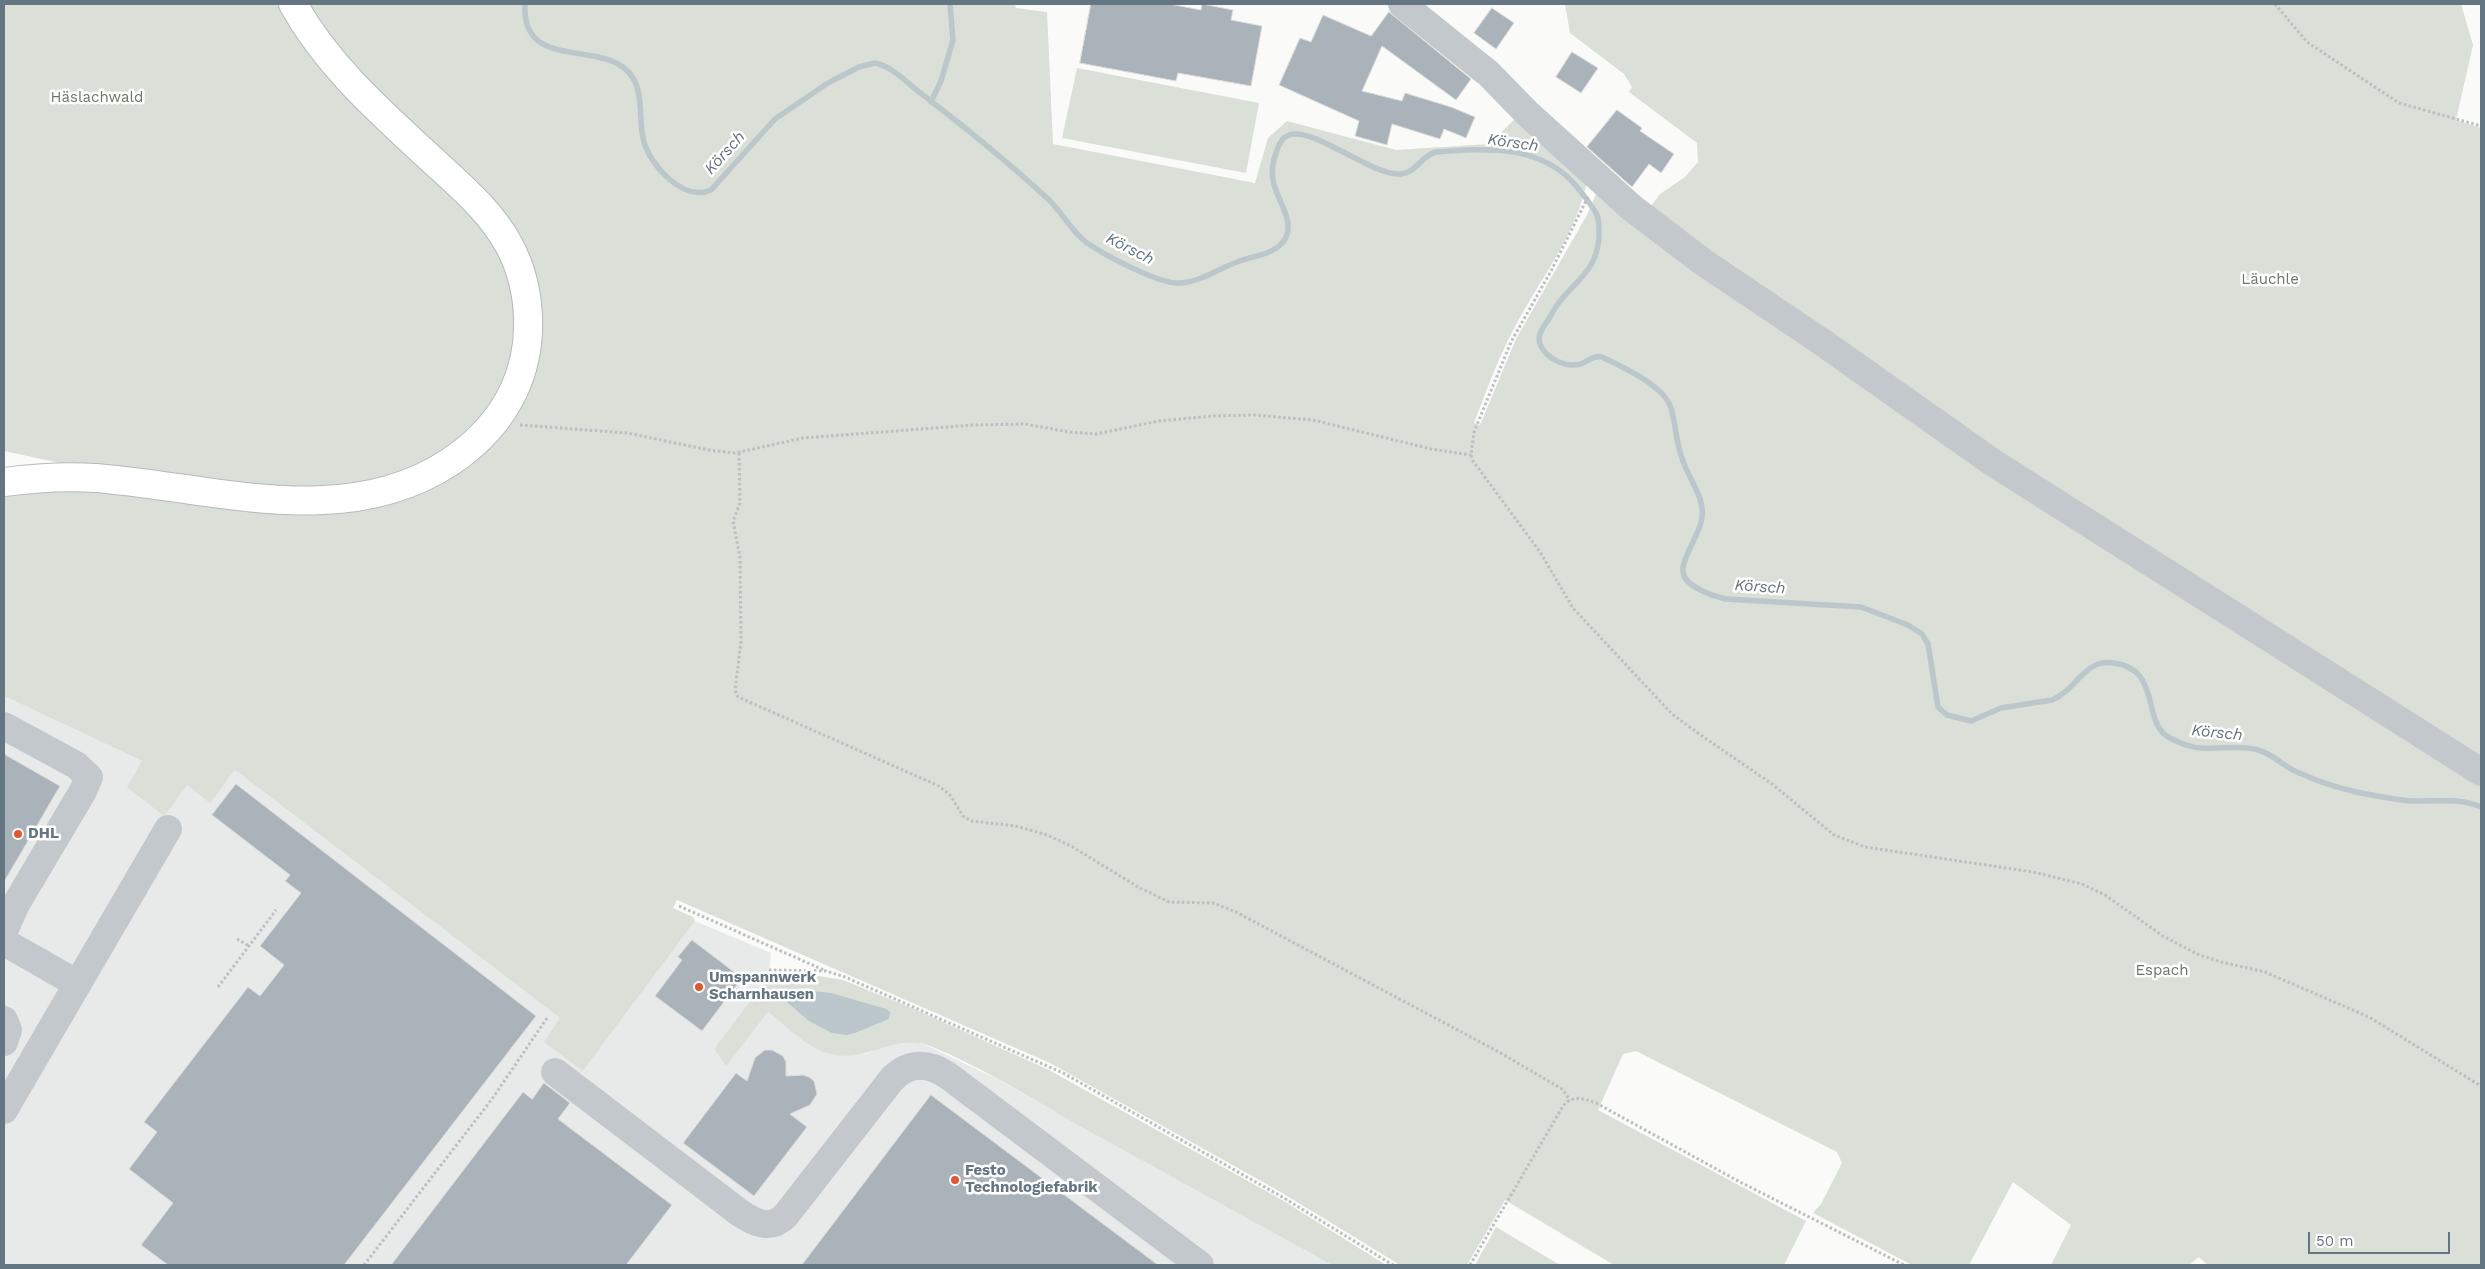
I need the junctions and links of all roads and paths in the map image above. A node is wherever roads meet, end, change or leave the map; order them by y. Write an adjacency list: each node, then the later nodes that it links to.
1 (293, 4): 6 (main road)
2 (1402, 4): 11 (lane)
3 (2275, 4): 4 (path)
4 (2481, 126)
5 (1590, 193): 8 (path)
6 (498, 417): 7 (path); 9 (main road)
7 (739, 453): 8 (path); 28 (path)
8 (1471, 455): 27 (path)
9 (4, 482)
10 (4, 726): 15 (lane)
11 (2481, 772)
12 (168, 829): 21 (lane)
13 (680, 906): 20 (path)
14 (276, 910): 18 (path)
15 (4, 931)
16 (237, 939): 18 (path)
17 (4, 942): 21 (lane)
18 (249, 946): 22 (path)
19 (769, 970): 20 (path)
20 (826, 971): 32 (path)
21 (76, 984): 29 (lane)
22 (218, 987)
23 (546, 1018): 30 (path)
24 (4, 1020): 25 (lane)
25 (4, 1042)
26 (555, 1072): 31 (lane)
27 (2481, 1086)
28 (1570, 1100): 33 (path); 34 (path)
29 (4, 1110)
30 (364, 1265)
31 (1200, 1265)
32 (1393, 1265)
33 (1470, 1265)
34 (1904, 1265)

